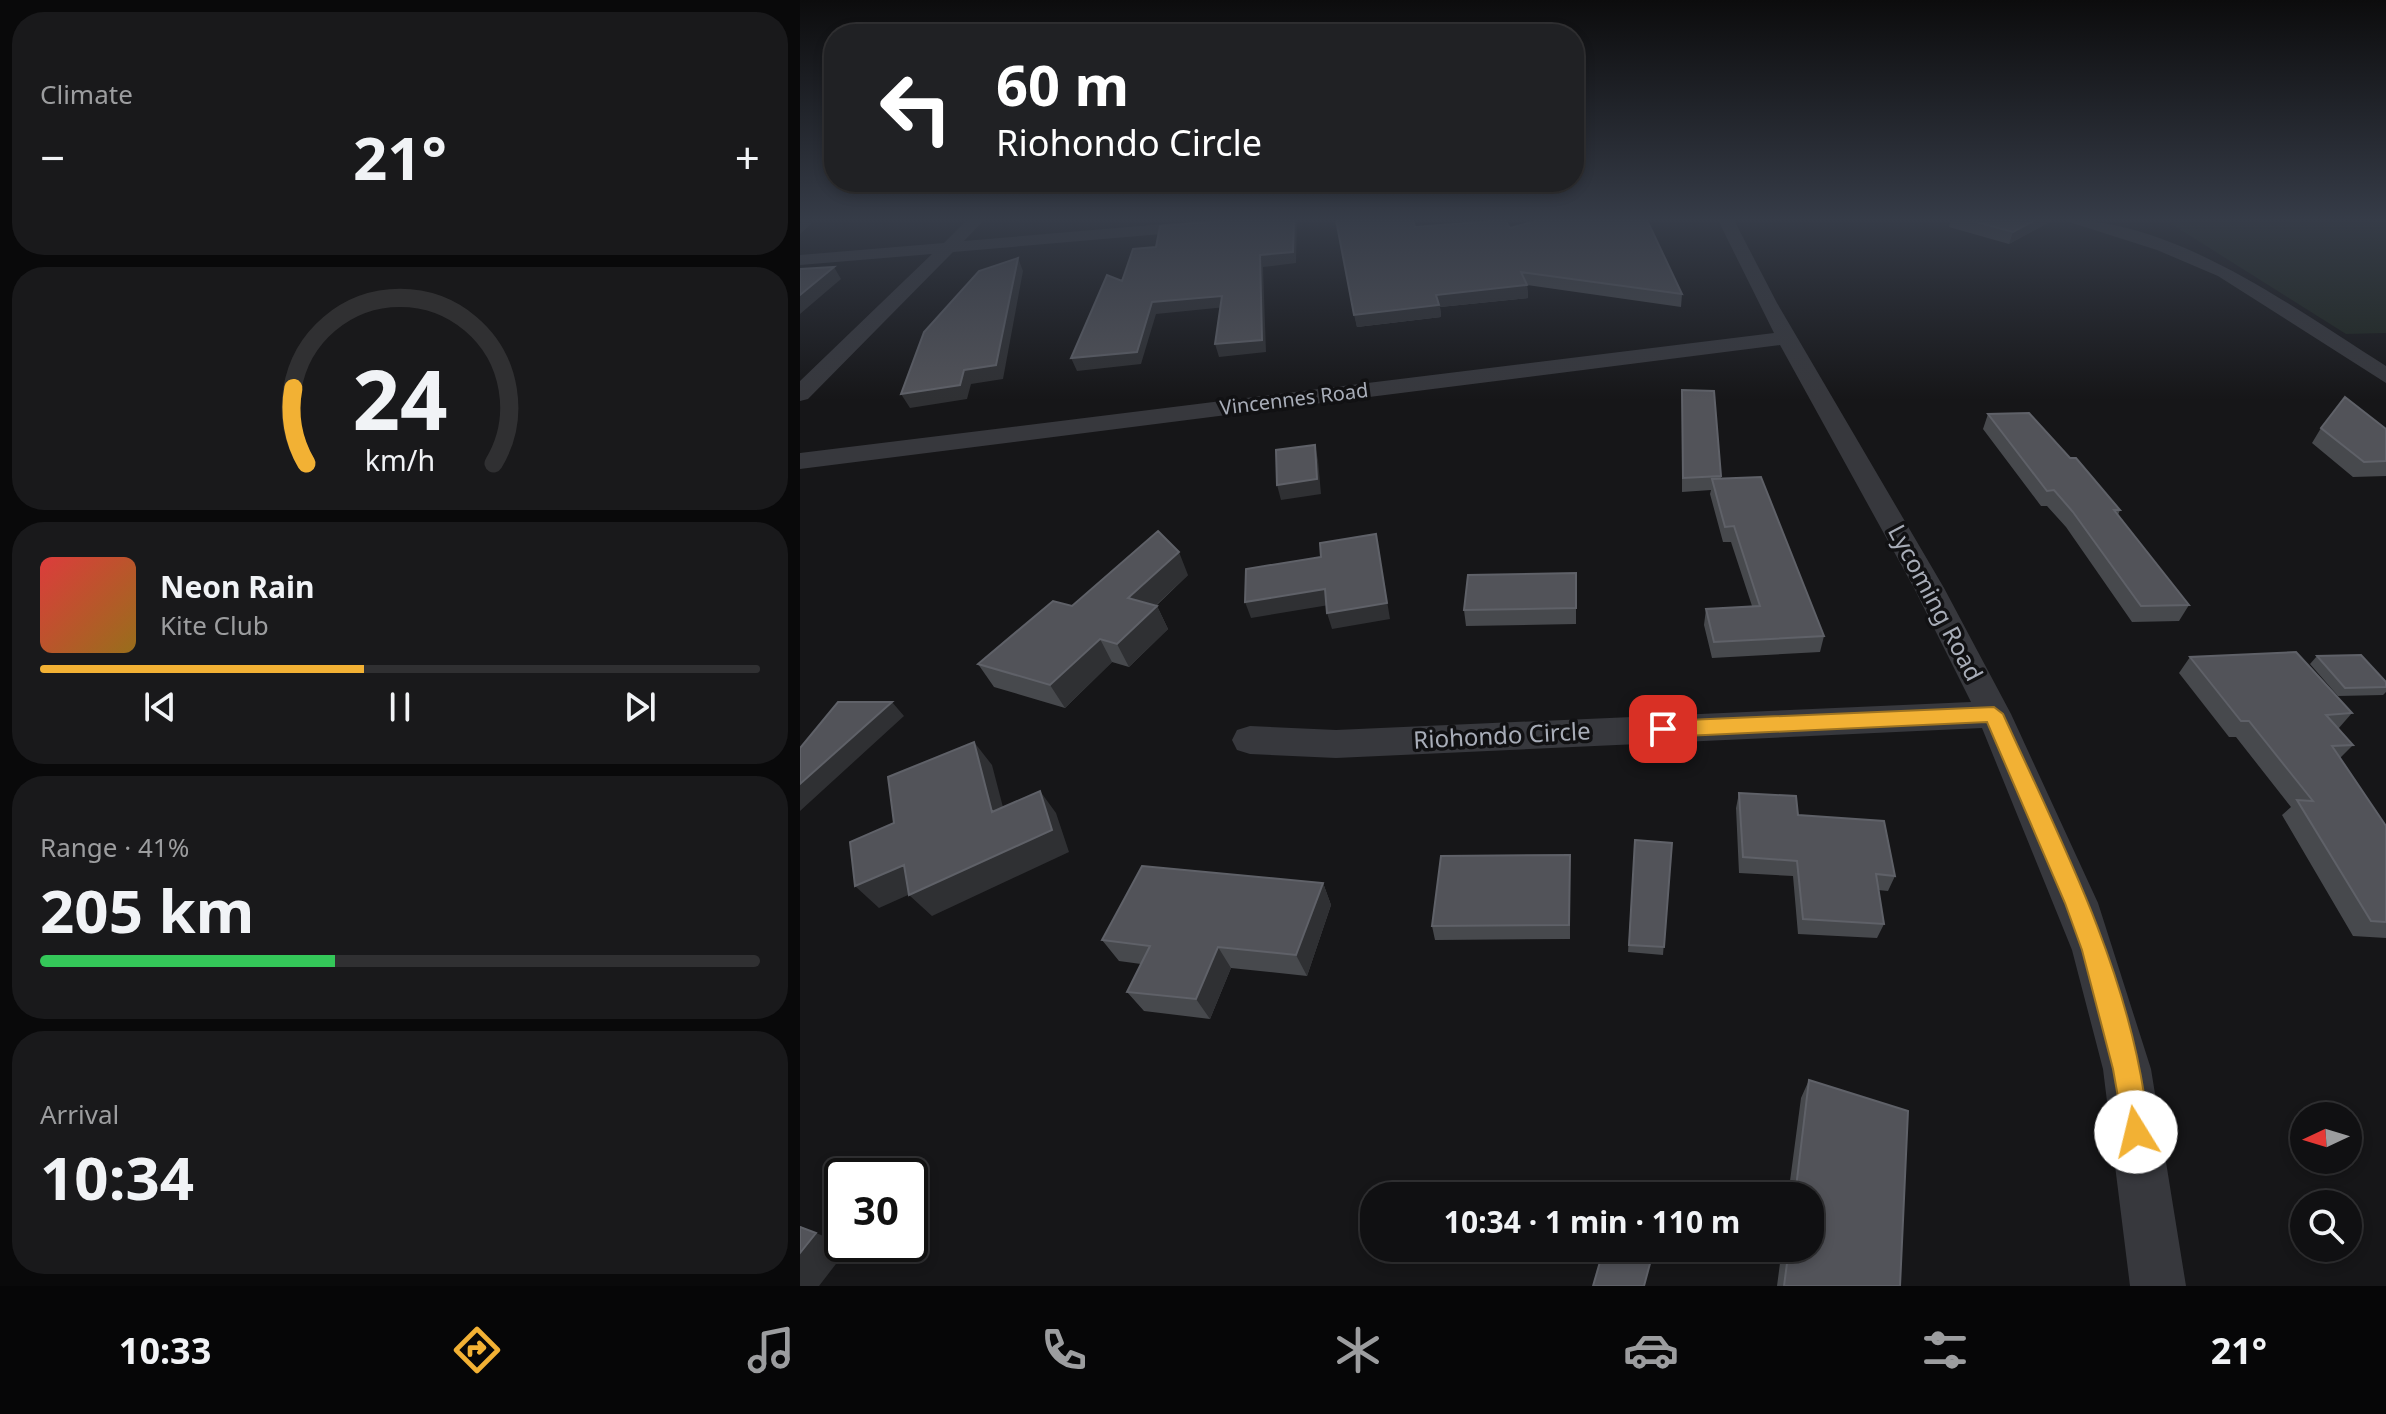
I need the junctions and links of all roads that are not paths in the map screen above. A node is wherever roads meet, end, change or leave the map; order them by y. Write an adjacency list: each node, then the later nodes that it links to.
1 (915, 280): 6 (street)
2 (1757, 280): 4 (street, Lycoming Road)
3 (2236, 280): 5 (street)
4 (1787, 338): 7 (street, Vincennes Road); 8 (street, Lycoming Road)
5 (2386, 376)
6 (800, 394)
7 (800, 461)
8 (1994, 714): 9 (street, Riohondo Circle); 10 (street, Lycoming Road)
9 (1250, 740)
10 (2158, 1286)

